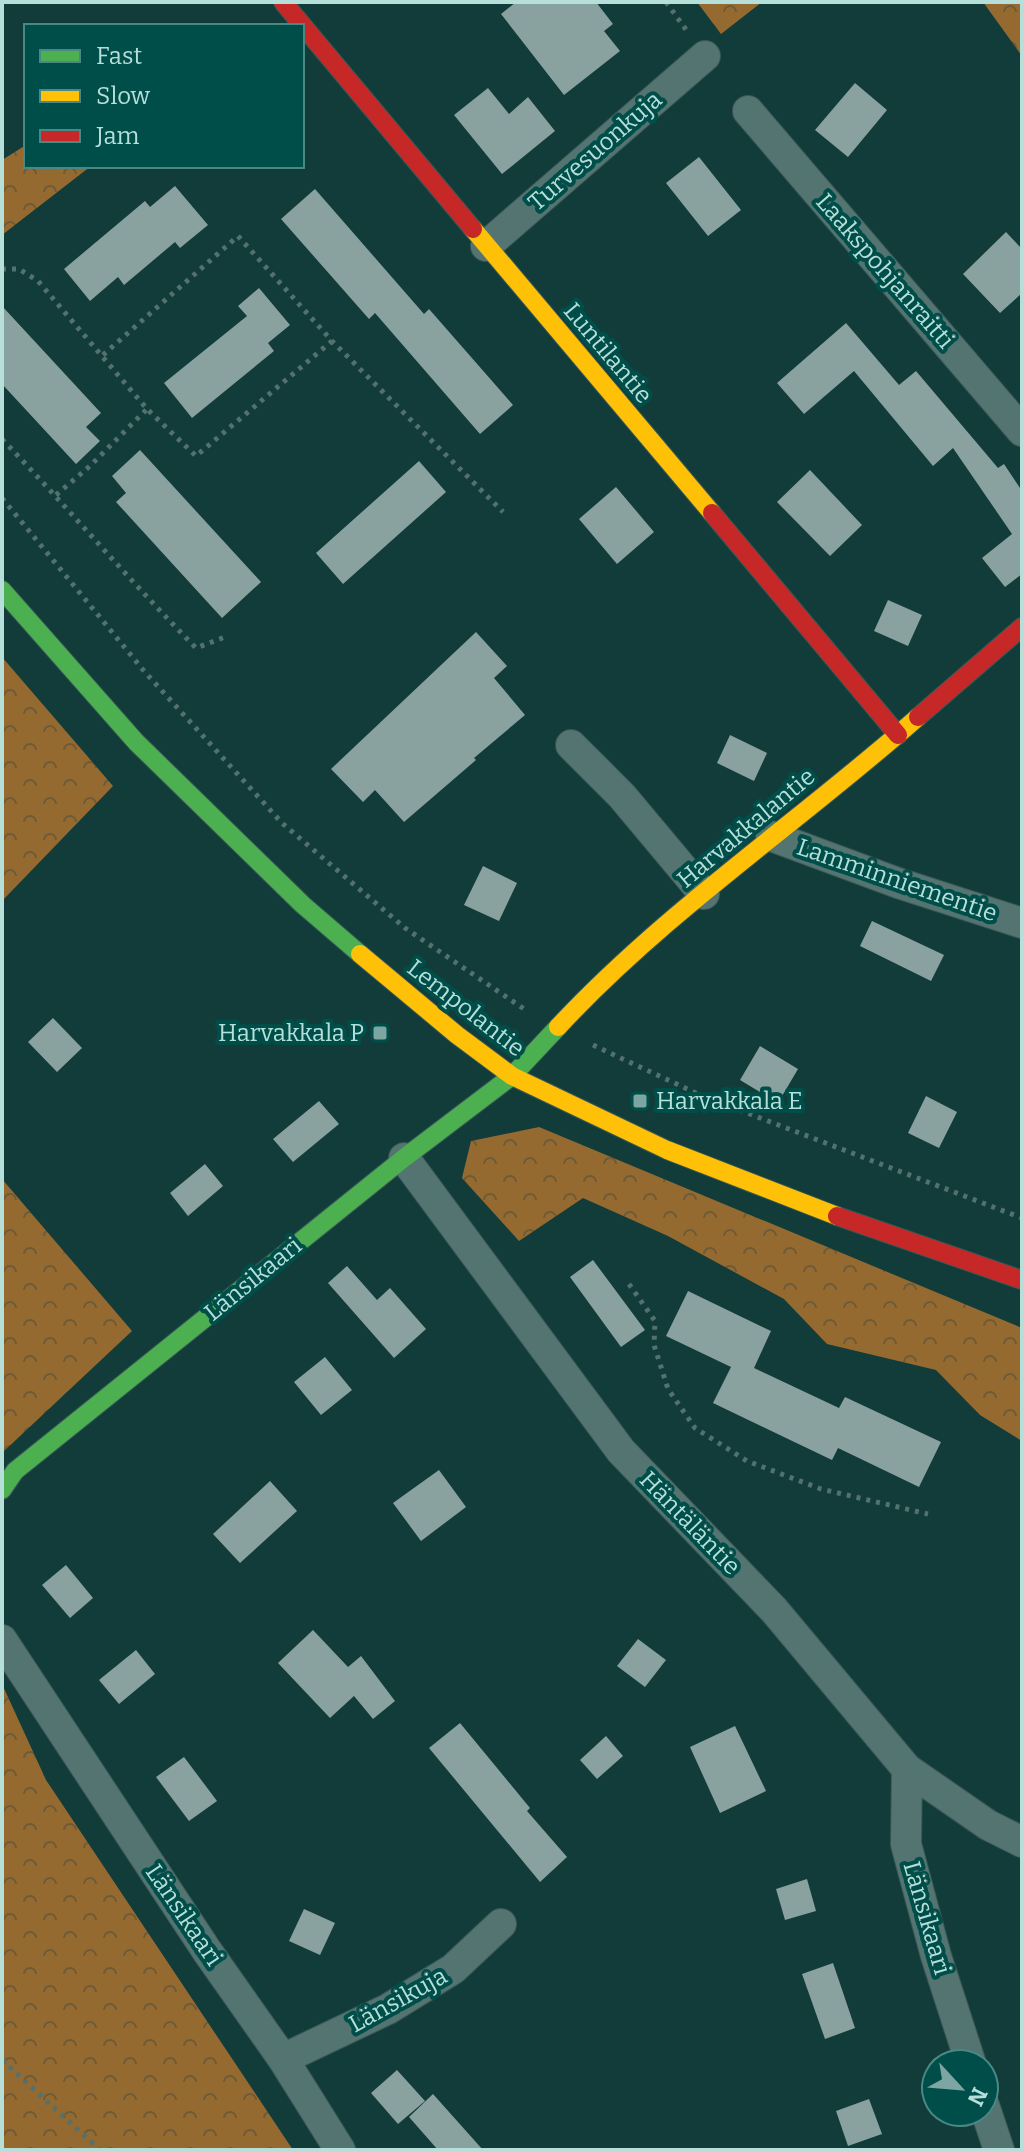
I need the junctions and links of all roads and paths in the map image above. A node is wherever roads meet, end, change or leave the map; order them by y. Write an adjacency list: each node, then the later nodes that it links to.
1 (283, 2): 2 (street, Luntilantie)
2 (301, 24)
3 (304, 27): 6 (street, Luntilantie)
4 (705, 56): 6 (street, Turvesuonkuja)
5 (748, 111): 11 (street, Laakspohjanraitti)
6 (486, 246): 19 (street, Luntilantie)
7 (2, 269): 9 (path)
8 (332, 341): 9 (path); 10 (path); 15 (path)
9 (103, 355): 10 (path)
10 (147, 409): 13 (path)
11 (1022, 431)
12 (2, 439): 13 (path)
13 (56, 495): 18 (path)
14 (2, 498): 24 (path)
15 (503, 512)
16 (2, 590): 25 (street, Lempolantie)
17 (1022, 627): 19 (street, Harvakkalantie)
18 (225, 637)
19 (898, 735): 21 (street, Harvakkalantie)
20 (571, 745): 22 (street)
21 (771, 836): 22 (street, Harvakkalantie); 23 (street, Lamminniementie)
22 (704, 894): 24 (street, Harvakkalantie)
23 (1022, 923)
24 (557, 1029): 25 (street, Harvakkalantie); 27 (path)
25 (512, 1076): 26 (street, Länsikaari); 28 (street, Lempolantie)
26 (404, 1158): 30 (street, Länsikaari); 33 (street, Häntäläntie)
27 (1022, 1218)
28 (1022, 1280)
29 (629, 1284): 31 (path)
30 (2, 1490)
31 (928, 1514)
32 (2, 1640): 37 (street, Länsikaari)
33 (907, 1769): 34 (street, Häntäläntie); 36 (street, Länsikaari)
34 (1022, 1842)
35 (501, 1924): 37 (street, Länsikuja)
36 (966, 2048)
37 (283, 2059): 41 (street, Länsikaari)
38 (2, 2060): 40 (path)
39 (992, 2128): 42 (street)
40 (100, 2150)
41 (340, 2150)
42 (999, 2150)

